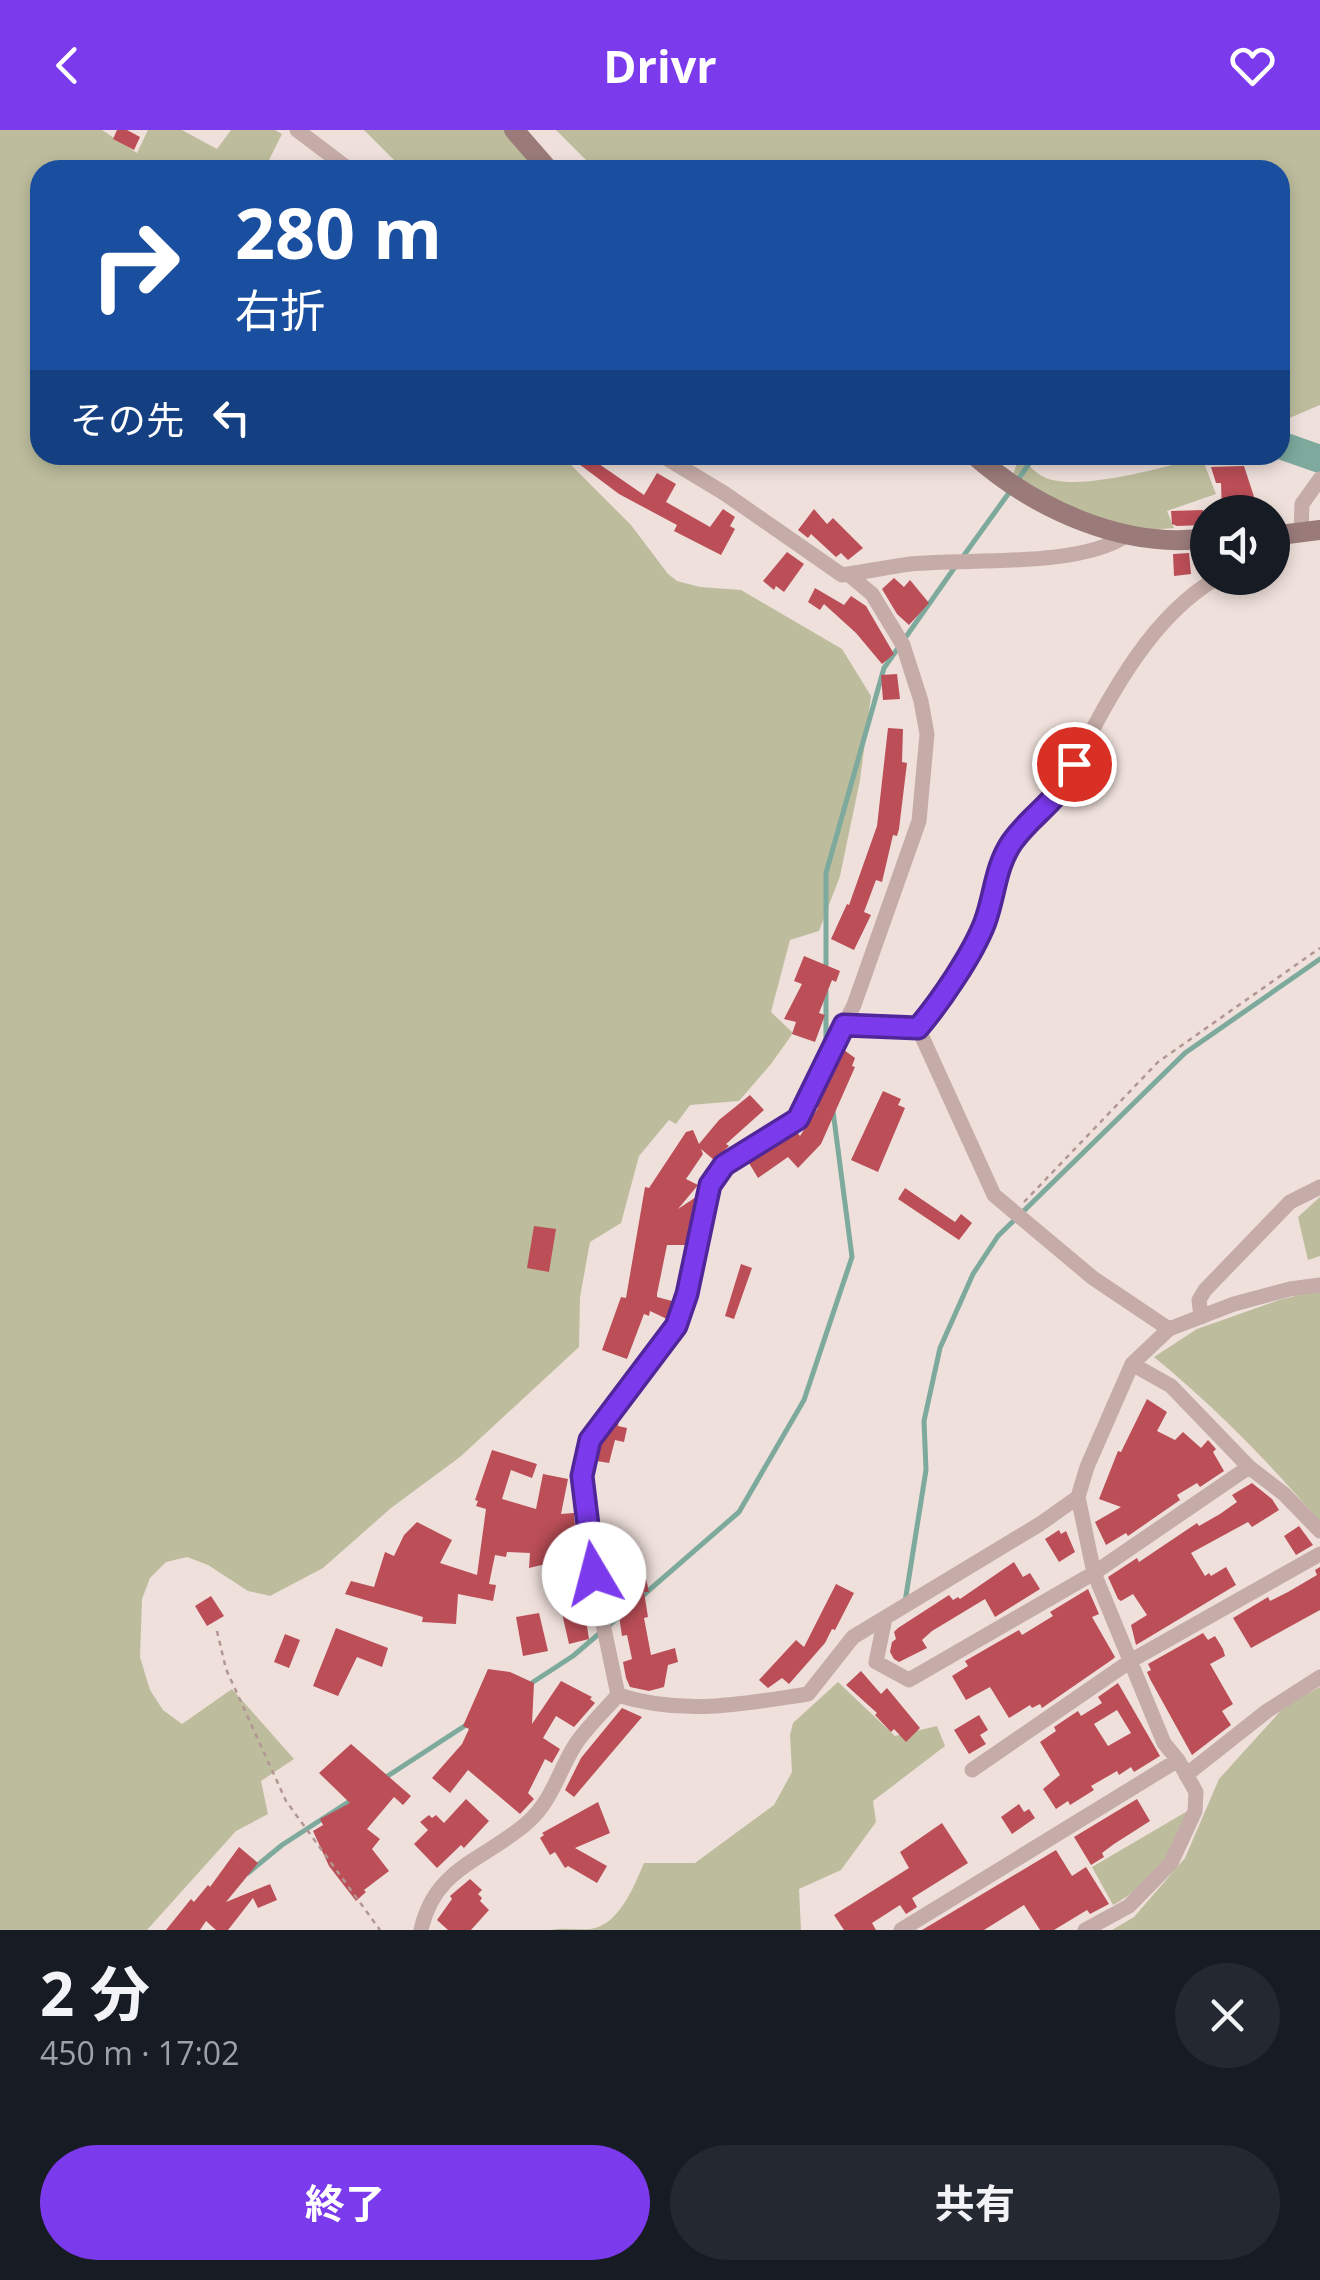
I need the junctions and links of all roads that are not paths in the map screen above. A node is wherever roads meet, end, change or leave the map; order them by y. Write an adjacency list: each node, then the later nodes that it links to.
1 (296, 130): 3 (street)
2 (514, 130): 4 (street)
3 (336, 160)
4 (540, 160)
5 (678, 465): 11 (street)
6 (987, 465): 8 (street)
7 (1320, 478): 9 (street)
8 (1126, 536): 10 (street); 11 (street)
9 (1290, 536)
10 (1190, 539)
11 (848, 574): 13 (street)
12 (1194, 595): 14 (street)
13 (844, 1025): 14 (street); 28 (street)
14 (918, 1028): 18 (street)
15 (1320, 1186): 17 (street)
16 (1320, 1286): 17 (street)
17 (1201, 1317): 18 (street)
18 (1169, 1329): 19 (street)
19 (1132, 1364): 20 (street); 21 (street)
20 (1249, 1467): 22 (street); 24 (street)
21 (1078, 1497): 24 (street); 25 (street)
22 (1320, 1531)
23 (1320, 1554): 26 (street)
24 (1094, 1573): 25 (street); 26 (street)
25 (884, 1618): 28 (street)
26 (1132, 1660): 29 (street); 30 (street)
27 (1320, 1677): 29 (street)
28 (618, 1695): 31 (street)
29 (1182, 1767): 32 (street); 33 (street)
30 (972, 1770)
31 (422, 1930)
32 (901, 1930)
33 (1086, 1930)

